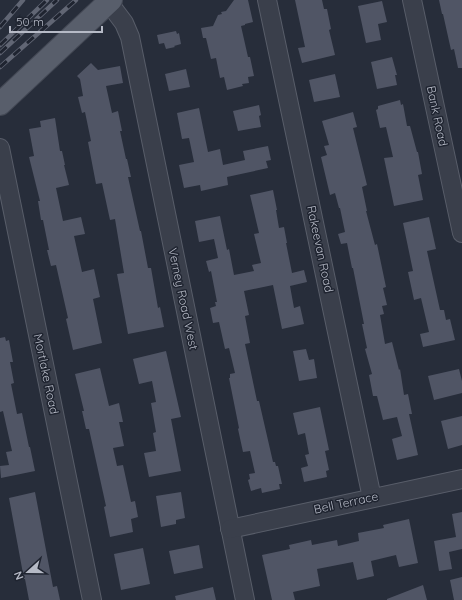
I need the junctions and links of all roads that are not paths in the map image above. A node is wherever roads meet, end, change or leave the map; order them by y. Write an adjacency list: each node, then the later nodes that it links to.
1 (267, 0): 9 (street, Rakeevan Road)
2 (412, 0): 6 (street, Bank Road)
3 (110, 1): 4 (main road); 10 (street, Verney Road West)
4 (0, 104)
5 (0, 148): 11 (street, Mortlake Road)
6 (454, 157): 7 (street, Bank Road)
7 (462, 233)
8 (462, 479): 9 (street, Bell Terrace)
9 (372, 498): 10 (street, Bell Terrace)
10 (230, 529): 12 (street, Verney Road West)
11 (92, 600)
12 (245, 600)

